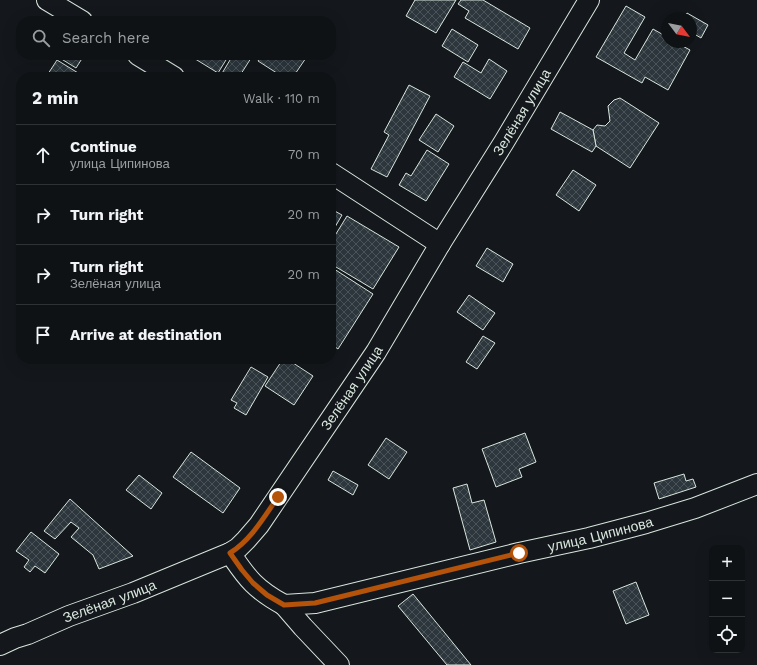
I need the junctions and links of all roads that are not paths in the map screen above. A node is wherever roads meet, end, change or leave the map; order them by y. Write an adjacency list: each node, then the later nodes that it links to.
1 (47, 0): 3 (street)
2 (589, 0): 7 (street, Зелёная улица)
3 (74, 16)
4 (146, 60): 5 (street)
5 (166, 72)
6 (336, 176): 7 (street)
7 (440, 244): 9 (street, Зелёная улица)
8 (757, 484): 10 (street, улица Ципинова)
9 (230, 553): 10 (street); 11 (street, Зелёная улица)
10 (284, 605): 12 (street)
11 (0, 645)
12 (340, 665)

